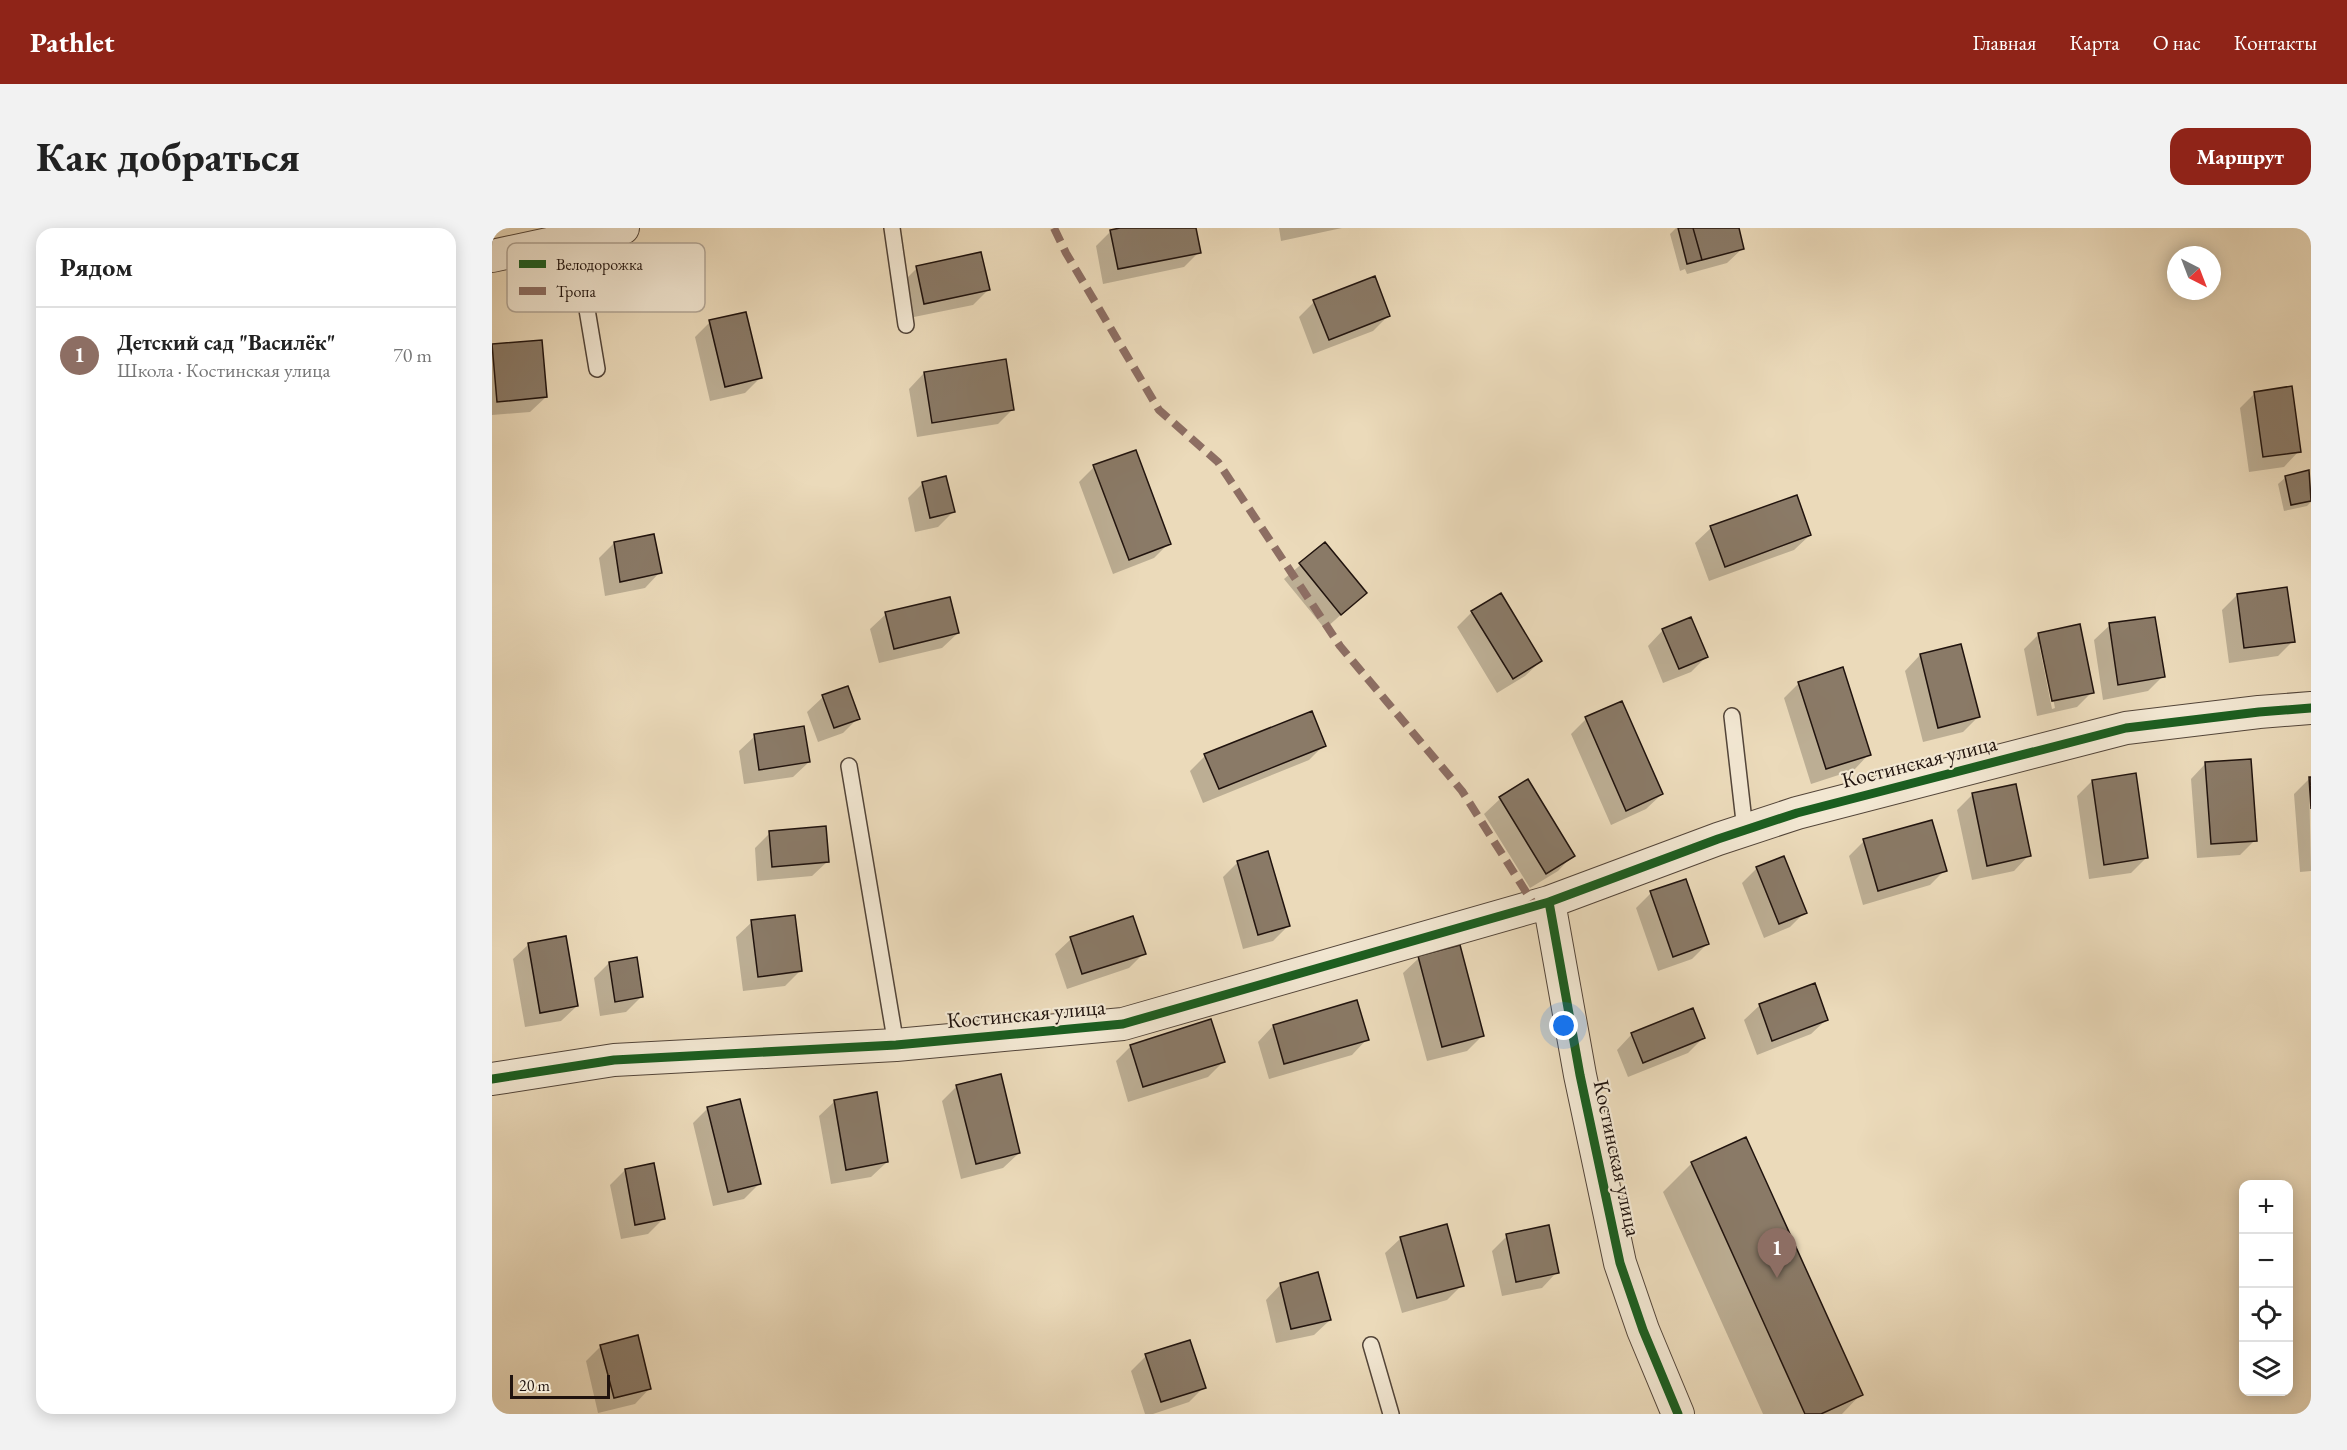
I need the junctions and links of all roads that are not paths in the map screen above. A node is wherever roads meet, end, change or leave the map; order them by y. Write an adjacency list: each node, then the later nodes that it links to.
1 (623, 228): 3 (street)
2 (892, 228): 9 (lane)
3 (575, 238): 4 (street); 5 (lane)
4 (552, 243)
5 (576, 243)
6 (507, 253): 7 (street)
7 (492, 256)
8 (587, 312): 10 (lane)
9 (906, 325)
10 (597, 369)
11 (2311, 708): 14 (street, Костинская улица)
12 (1732, 716): 14 (lane)
13 (849, 766): 16 (lane)
14 (1746, 830): 15 (street, Костинская улица)
15 (1549, 902): 16 (street, Костинская улица); 19 (street, Костинская улица)
16 (896, 1045): 17 (street, Костинская улица)
17 (492, 1079)
18 (1371, 1345): 20 (lane)
19 (1677, 1413)
20 (1391, 1414)

